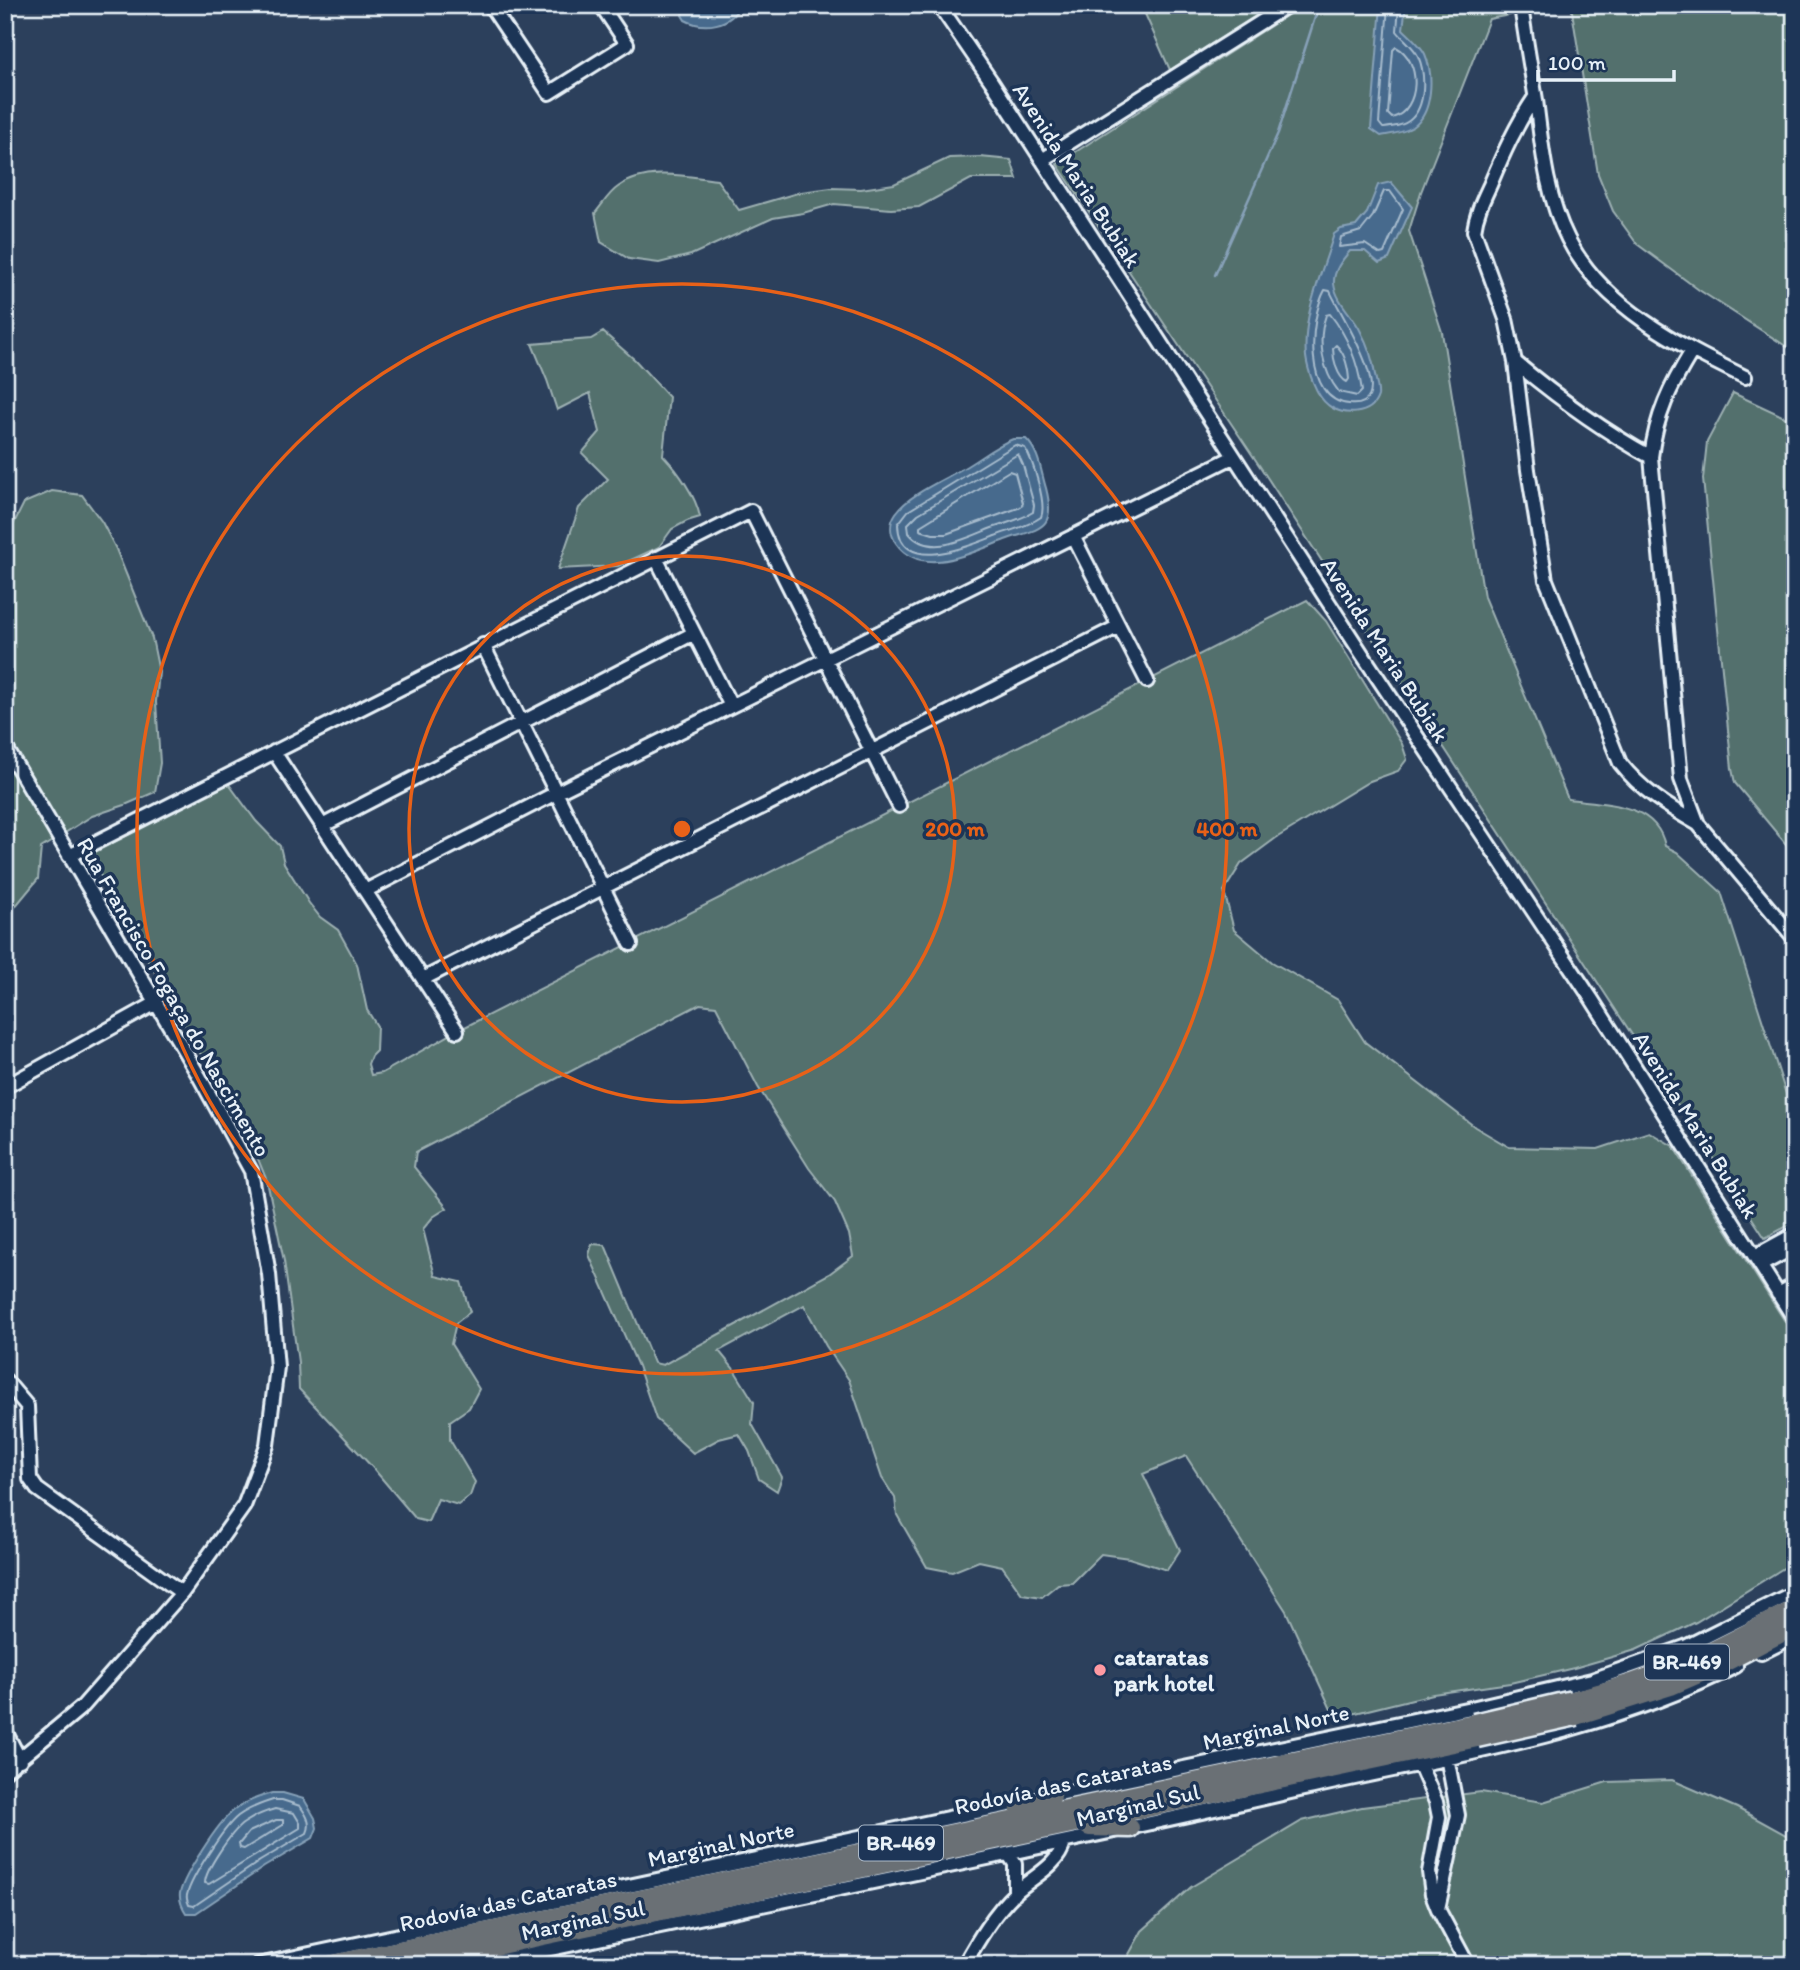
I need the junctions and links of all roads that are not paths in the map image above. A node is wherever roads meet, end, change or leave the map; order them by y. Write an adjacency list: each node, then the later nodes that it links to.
1 (490, 5): 2 (street)
2 (601, 5)
3 (939, 5): 7 (street, Avenida Maria Bubiak)
4 (1288, 5): 7 (street)
5 (1521, 5): 6 (street)
6 (1535, 97): 8 (street); 9 (street)
7 (1042, 160): 11 (street, Avenida Maria Bubiak)
8 (1692, 351): 10 (street); 12 (street)
9 (1515, 362): 12 (street); 27 (street)
10 (1745, 377)
11 (1233, 457): 13 (street); 40 (street, Avenida Maria Bubiak)
12 (1651, 457): 27 (street)
13 (1073, 536): 15 (street); 18 (street)
14 (656, 558): 16 (street); 17 (street); 18 (street)
15 (1119, 626): 19 (street); 23 (street)
16 (694, 633): 20 (street); 21 (street)
17 (483, 645): 21 (street); 24 (street)
18 (825, 659): 20 (street); 23 (street)
19 (1147, 681)
20 (732, 706): 25 (street)
21 (521, 722): 25 (street); 28 (street)
22 (5, 746): 29 (street, Rua Francisco Fogaça do Nascimento)
23 (871, 751): 26 (street); 30 (street)
24 (274, 752): 28 (street); 29 (street)
25 (556, 793): 30 (street); 31 (street)
26 (899, 806)
27 (1698, 824): 32 (street)
28 (322, 826): 31 (street)
29 (69, 856): 35 (street, Rua Francisco Fogaça do Nascimento)
30 (603, 888): 33 (street); 34 (street)
31 (365, 891): 34 (street)
32 (1795, 939)
33 (631, 944)
34 (423, 979): 36 (street)
35 (156, 1003): 37 (street); 46 (street, Rua Francisco Fogaça do Nascimento)
36 (457, 1031)
37 (5, 1087)
38 (1795, 1234): 40 (street)
39 (1795, 1247): 40 (street)
40 (1758, 1261): 42 (street, Avenida Maria Bubiak)
41 (1795, 1284): 42 (street)
42 (1778, 1294): 43 (street, Avenida Maria Bubiak)
43 (1795, 1320)
44 (5, 1380): 46 (street)
45 (1795, 1592): 50 (street, Marginal Norte)
46 (182, 1593): 58 (street, Rua Francisco Fogaça do Nascimento)
47 (1795, 1609): 52 (highway, Rodovía das Cataratas / BR-469)
48 (1795, 1626): 52 (highway, Rodovía das Cataratas / BR-469)
49 (1795, 1636): 55 (street, Marginal Sul / BR-469)
50 (1552, 1690): 51 (street, Marginal Norte); 55 (street)
51 (1492, 1703): 56 (street); 61 (street, Marginal Norte)
52 (1574, 1708): 53 (highway, Rodovía das Cataratas / BR-469, bridge)
53 (1476, 1730): 62 (highway, Rodovía das Cataratas / BR-469); 64 (highway, Rodovía das Cataratas / BR-469)
54 (5, 1731): 58 (street)
55 (1561, 1732): 56 (street, Marginal Sul / BR-469)
56 (1500, 1746): 57 (street, Marginal Sul / BR-469)
57 (1447, 1757): 59 (street, Marginal Sul / BR-469); 67 (street)
58 (20, 1760): 60 (street, Rua Francisco Fogaça do Nascimento)
59 (1419, 1763): 63 (street, Marginal Sul / BR-469); 67 (street)
60 (5, 1771)
61 (1052, 1796): 62 (highway); 68 (street, Marginal Norte)
62 (990, 1824): 69 (highway, Rodovía das Cataratas / BR-469)
63 (1130, 1828): 64 (highway)
64 (1063, 1834): 65 (street, Marginal Sul / BR-469); 66 (street); 70 (highway, Rodovía das Cataratas / BR-469)
65 (1009, 1855): 66 (street); 71 (street, Marginal Sul / BR-469)
66 (1015, 1894): 72 (street)
67 (1438, 1909): 73 (street)
68 (258, 1965)
69 (328, 1965)
70 (406, 1965)
71 (475, 1965)
72 (964, 1965)
73 (1468, 1965)

